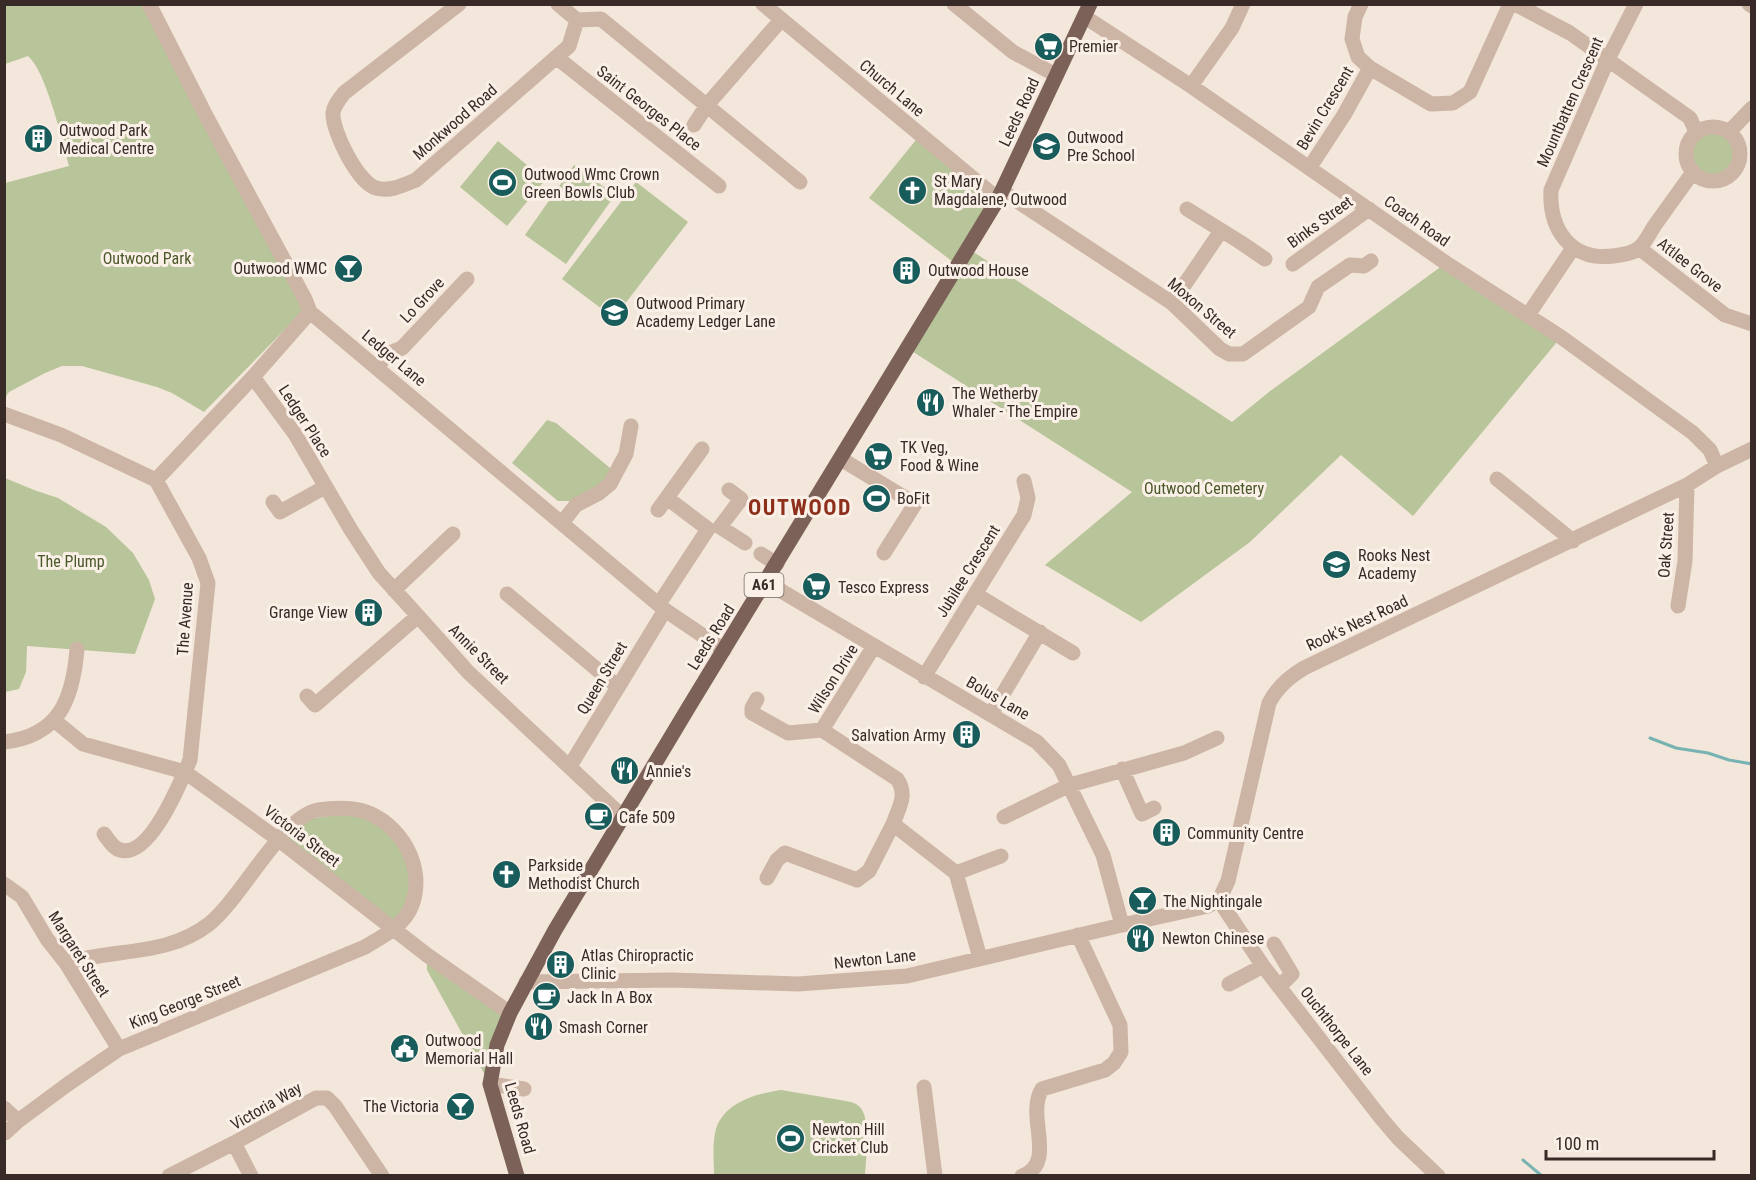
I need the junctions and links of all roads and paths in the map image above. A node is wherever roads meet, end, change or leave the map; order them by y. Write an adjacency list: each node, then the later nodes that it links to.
1 (149, 4): 40 (street, Ledger Lane)
2 (459, 4): 14 (street, Monkwood Road)
3 (558, 4): 12 (street)
4 (763, 4): 13 (street, Church Lane)
5 (954, 4): 17 (street)
6 (1243, 4): 18 (street)
7 (1361, 4): 16 (street, Bevin Crescent)
8 (1510, 4): 16 (street, Bevin Crescent)
9 (1515, 4): 15 (street)
10 (1636, 4): 15 (street, Mountbatten Crescent)
11 (1088, 11): 17 (main road, Leeds Road / A61); 18 (street, Coach Road)
12 (577, 20): 14 (street, Monkwood Road); 19 (street)
13 (781, 20): 19 (street); 29 (street, Church Lane)
14 (556, 57): 28 (street, Saint Georges Place)
15 (1608, 59): 22 (street); 33 (street, Mountbatten Crescent)
16 (1370, 68): 25 (street, Bevin Crescent)
17 (1056, 75): 29 (main road, Leeds Road / A61)
18 (1191, 86): 25 (street, Coach Road)
19 (707, 105): 21 (street); 27 (street)
20 (1752, 108): 23 (street)
21 (694, 125)
22 (1696, 132): 23 (street); 26 (street)
23 (1729, 132): 24 (street)
24 (1745, 165): 26 (street)
25 (1310, 167): 31 (street, Coach Road)
26 (1693, 172): 34 (street)
27 (800, 182)
28 (719, 186)
29 (1000, 195): 39 (street, Moxon Street); 49 (main road, Leeds Road / A61)
30 (1187, 209): 32 (street)
31 (1369, 209): 37 (street, Binks Street); 41 (street, Coach Road)
32 (1221, 231): 35 (street); 39 (street)
33 (1573, 248): 34 (street); 41 (street)
34 (1639, 248): 42 (street, Attlee Grove)
35 (1265, 259)
36 (1371, 261): 39 (street, Moxon Street)
37 (1293, 264)
38 (467, 279): 43 (street, Lo Grove)
39 (1172, 303)
40 (310, 312): 43 (street, Ledger Lane); 44 (street)
41 (1528, 315): 50 (street, Coach Road)
42 (1752, 324)
43 (376, 368): 58 (street, Ledger Lane)
44 (253, 377): 52 (street); 55 (street, Ledger Place)
45 (4, 414): 52 (street)
46 (631, 426): 58 (street)
47 (702, 449): 70 (street, Queen Street)
48 (1752, 449): 50 (street, Rook's Nest Road)
49 (841, 459): 62 (street); 64 (main road, Leeds Road / A61)
50 (1718, 466): 54 (street, Rook's Nest Road)
51 (1497, 479): 60 (street)
52 (156, 480): 88 (street, The Avenue)
53 (1024, 481): 68 (street, Jubilee Crescent)
54 (1687, 485): 60 (street, Rook's Nest Road); 69 (street, Oak Street)
55 (325, 487): 57 (street); 66 (street, Ledger Place)
56 (729, 490): 61 (street)
57 (273, 502)
58 (562, 524): 70 (street, Ledger Lane)
59 (453, 534): 66 (street)
60 (1573, 541): 100 (street, Rook's Nest Road)
61 (745, 543)
62 (884, 553)
63 (761, 554): 64 (street)
64 (777, 564): 65 (main road, Leeds Road / A61)
65 (766, 582): 73 (street, Bolus Lane); 75 (main road, Leeds Road / A61)
66 (394, 590): 71 (street, Ledger Place)
67 (507, 594): 78 (street)
68 (975, 594): 72 (street); 77 (street, Jubilee Crescent)
69 (1678, 606)
70 (662, 607): 75 (street, Ledger Lane); 78 (street, Queen Street)
71 (418, 616): 79 (street); 86 (street, Annie Street)
72 (1040, 632): 76 (street); 81 (street)
73 (874, 646): 77 (street, Bolus Lane); 83 (street, Wilson Drive)
74 (77, 648): 82 (street)
75 (724, 650): 92 (main road, Leeds Road / A61)
76 (1073, 653)
77 (924, 676): 81 (street, Bolus Lane)
78 (618, 687): 86 (street, Queen Street)
79 (307, 696)
80 (757, 699): 83 (street, Wilson Drive)
81 (990, 714): 89 (street, Bolus Lane)
82 (55, 721): 85 (street); 88 (street, Victoria Street)
83 (822, 730): 93 (street, Wilson Drive)
84 (1217, 738): 87 (street)
85 (4, 742)
86 (570, 766): 92 (street, Annie Street)
87 (1122, 770): 89 (street); 90 (street)
88 (185, 772): 94 (street, The Avenue); 95 (street, Victoria Street)
89 (1070, 785): 91 (street); 101 (street, Bolus Lane)
90 (1154, 808)
91 (1004, 817)
92 (624, 818): 108 (main road, Leeds Road / A61)
93 (893, 824): 97 (street); 98 (street)
94 (104, 834)
95 (279, 840): 102 (street, Victoria Street); 102 (street); 106 (street)
96 (1002, 856): 97 (street)
97 (956, 873): 105 (street)
98 (766, 878)
99 (4, 884): 106 (street, Margaret Street)
100 (1218, 900): 101 (street, Newton Lane); 107 (street, Ouchthorpe Lane)
101 (1122, 925): 103 (street, Newton Lane)
102 (393, 930): 111 (street, Victoria Street); 112 (street, King George Street)
103 (1078, 935): 105 (street, Newton Lane); 125 (street)
104 (1274, 944): 110 (street)
105 (980, 958): 108 (street, Newton Lane)
106 (66, 963): 112 (street, Margaret Street)
107 (1263, 966): 109 (street); 110 (street, Ouchthorpe Lane)
108 (526, 982): 111 (main road, Leeds Road / A61)
109 (1229, 984)
110 (1279, 987): 126 (street, Ouchthorpe Lane)
111 (510, 1013): 113 (main road, Leeds Road / A61)
112 (119, 1049): 117 (street, King George Street)
113 (490, 1084): 115 (street); 123 (main road, Leeds Road / A61)
114 (924, 1087): 124 (street)
115 (524, 1089)
116 (4, 1108): 117 (street)
117 (18, 1121): 118 (street, King George Street)
118 (5, 1133)
119 (234, 1143): 120 (street); 121 (street, Victoria Way); 122 (street, Victoria Way)
120 (169, 1176)
121 (251, 1176)
122 (382, 1176)
123 (517, 1176)
124 (935, 1176)
125 (1022, 1176)
126 (1438, 1176)

